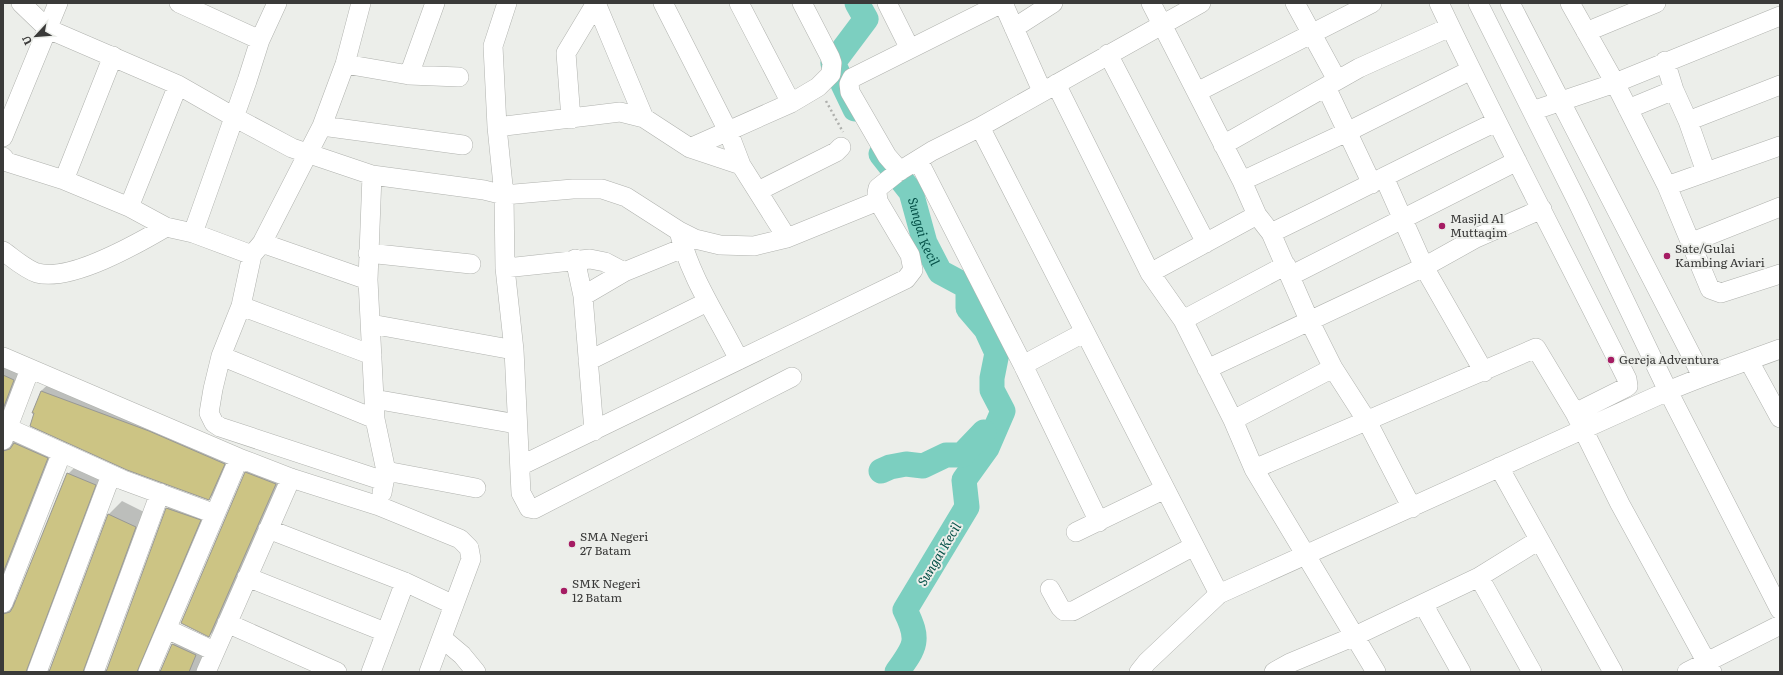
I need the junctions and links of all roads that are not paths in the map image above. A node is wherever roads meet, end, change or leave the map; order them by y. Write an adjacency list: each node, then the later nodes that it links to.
1 (21, 3): 31 (street)
2 (58, 3): 31 (street)
3 (179, 3): 25 (street)
4 (277, 3): 34 (street)
5 (361, 3): 39 (street)
6 (435, 3): 41 (street)
7 (508, 3): 60 (street)
8 (596, 3): 55 (street); 56 (street)
9 (663, 3): 62 (street)
10 (739, 3): 51 (street)
11 (802, 3): 51 (street)
12 (887, 3): 35 (street)
13 (1003, 3): 30 (street); 35 (street)
14 (1054, 3): 30 (street)
15 (1151, 3): 28 (street)
16 (1201, 3): 28 (street)
17 (1295, 3): 33 (street)
18 (1372, 3): 33 (street)
19 (1439, 3): 29 (street)
20 (1478, 3): 53 (street)
21 (1510, 3): 50 (street)
22 (1570, 3): 32 (street)
23 (1656, 3): 32 (street)
24 (1777, 3): 26 (street)
25 (205, 8): 34 (street)
26 (1780, 12)
27 (1780, 16): 38 (street)
28 (1163, 25): 36 (street); 49 (street)
29 (1450, 27): 40 (street); 44 (street)
30 (1014, 28): 47 (street)
31 (48, 29): 37 (street); 64 (street)
32 (1586, 32): 43 (street)
33 (1312, 34): 44 (street); 49 (street)
34 (260, 40): 54 (street)
35 (910, 49): 75 (street)
36 (1108, 54): 47 (street); 95 (street)
37 (113, 56): 45 (street); 78 (street)
38 (1665, 61): 43 (street); 48 (street)
39 (345, 64): 41 (street); 59 (street)
40 (1471, 70): 58 (street); 63 (street)
41 (409, 75): 42 (street)
42 (459, 77)
43 (1615, 82): 50 (street); 52 (street)
44 (1331, 84): 63 (street); 66 (street)
45 (178, 85): 54 (street); 85 (street)
46 (1780, 85): 57 (street)
47 (1049, 87): 61 (street); 106 (street)
48 (1674, 90): 52 (street); 57 (street)
49 (1197, 92): 66 (street)
50 (1560, 101): 53 (street); 130 (street)
51 (791, 104): 62 (street)
52 (1628, 109): 81 (street)
53 (1532, 111): 132 (street)
54 (234, 118): 70 (street); 91 (street)
55 (644, 118): 56 (street); 69 (street)
56 (571, 119): 60 (street)
57 (1688, 121): 76 (street)
58 (1496, 122): 73 (street); 79 (street)
59 (322, 126): 65 (street); 70 (street)
60 (497, 127): 83 (street)
61 (980, 127): 72 (street); 115 (street)
62 (728, 131): 69 (street); 74 (street)
63 (1348, 132): 79 (street); 80 (street)
64 (3, 137)
65 (463, 145)
66 (1223, 145): 80 (street)
67 (1780, 146): 76 (street)
68 (841, 147): 82 (street)
69 (690, 148): 74 (street)
70 (308, 154): 77 (street); 97 (street)
71 (3, 157): 78 (street)
72 (918, 160): 75 (street); 125 (street)
73 (1517, 161): 87 (street); 89 (street)
74 (741, 165): 82 (street)
75 (899, 172): 84 (street)
76 (1706, 172): 81 (street)
77 (372, 175): 83 (street); 99 (street)
78 (64, 180): 85 (street)
79 (1378, 180): 89 (street); 92 (street)
80 (1242, 181): 88 (street)
81 (1667, 186): 96 (street)
82 (758, 191): 93 (street)
83 (504, 195): 94 (street); 103 (street)
84 (878, 195): 93 (street); 122 (street)
85 (129, 207): 90 (street)
86 (1780, 207): 96 (street)
87 (1542, 209): 102 (street); 138 (street)
88 (1257, 215): 92 (street); 95 (street)
89 (1403, 219): 102 (street); 104 (street)
90 (166, 227): 91 (street); 98 (street)
91 (193, 233): 97 (street)
92 (1271, 234): 104 (street)
93 (787, 238): 94 (street)
94 (681, 239): 105 (street); 110 (street)
95 (1206, 242): 106 (street)
96 (1692, 242): 107 (street)
97 (257, 249): 108 (street); 111 (street)
98 (3, 251)
99 (368, 253): 101 (street); 108 (street)
100 (575, 259): 103 (street); 105 (street); 109 (street)
101 (471, 264)
102 (1424, 267): 113 (street); 129 (street)
103 (505, 268): 117 (street)
104 (1288, 271): 112 (street); 113 (street)
105 (624, 272): 109 (street)
106 (1150, 273): 112 (street)
107 (1780, 274)
108 (368, 280): 114 (street)
109 (583, 296): 124 (street)
110 (707, 302): 122 (street); 124 (street)
111 (241, 306): 119 (street); 120 (street)
112 (1183, 320): 128 (street)
113 (1308, 320): 126 (street); 128 (street)
114 (371, 324): 117 (street); 119 (street)
115 (1085, 332): 125 (street); 151 (street)
116 (1780, 336): 130 (street)
117 (514, 350): 139 (street)
118 (1780, 350): 123 (street)
119 (372, 355): 133 (street)
120 (221, 356): 135 (street); 150 (street)
121 (3, 357): 127 (street)
122 (739, 360): 140 (street)
123 (1749, 361): 130 (street); 134 (street)
124 (588, 362): 140 (street)
125 (1022, 365): 155 (street)
126 (1333, 368): 136 (street); 137 (street)
127 (30, 369): 141 (street); 143 (street)
128 (1207, 369): 136 (street)
129 (1484, 372): 137 (street); 138 (street)
130 (1709, 373): 132 (street)
131 (792, 377): 144 (street)
132 (1668, 391): 138 (street); 169 (street)
133 (374, 399): 135 (street); 139 (street)
134 (1780, 418)
135 (375, 419): 150 (street)
136 (1233, 420): 146 (street)
137 (1367, 421): 146 (street); 153 (street)
138 (1579, 421): 145 (street); 177 (street)
139 (517, 424): 144 (street)
140 (594, 431): 144 (street)
141 (5, 434): 142 (street)
142 (62, 452): 147 (street); 166 (street)
143 (239, 458): 148 (street); 154 (street)
144 (520, 466)
145 (1499, 467): 153 (street); 158 (street)
146 (1254, 468): 160 (street)
147 (111, 475): 152 (street); 180 (street)
148 (291, 478): 150 (street); 156 (street)
149 (476, 488): 150 (street)
150 (382, 489): 168 (street)
151 (1165, 489): 155 (street); 159 (street)
152 (160, 493): 154 (street); 181 (street)
153 (1412, 508): 160 (street)
154 (215, 514): 172 (street)
155 (1099, 522): 157 (street)
156 (268, 529): 161 (street); 163 (street)
157 (1076, 532)
158 (1539, 540): 162 (street); 191 (street)
159 (1194, 546): 164 (street); 165 (street)
160 (1305, 554): 165 (street); 174 (street)
161 (247, 577): 170 (street); 173 (street)
162 (1479, 577): 167 (street); 190 (street)
163 (405, 582): 168 (street); 173 (street)
164 (1050, 589)
165 (1218, 594): 187 (street)
166 (3, 603)
167 (1423, 604): 174 (street); 189 (street)
168 (454, 605): 175 (street)
169 (1780, 610)
170 (227, 623): 176 (street); 183 (street)
171 (1780, 625): 177 (street)
172 (167, 629): 176 (street); 182 (street)
173 (385, 632): 184 (street)
174 (1355, 636): 178 (street); 188 (street)
175 (443, 638): 185 (street); 186 (street)
176 (214, 651): 179 (street)
177 (1709, 667): 192 (street)
178 (1286, 669)
179 (209, 671)
180 (36, 672)
181 (94, 672)
182 (148, 672)
183 (337, 672)
184 (371, 672)
185 (429, 672)
186 (476, 672)
187 (1139, 672)
188 (1376, 672)
189 (1461, 672)
190 (1532, 672)
191 (1613, 672)
192 (1687, 672)

